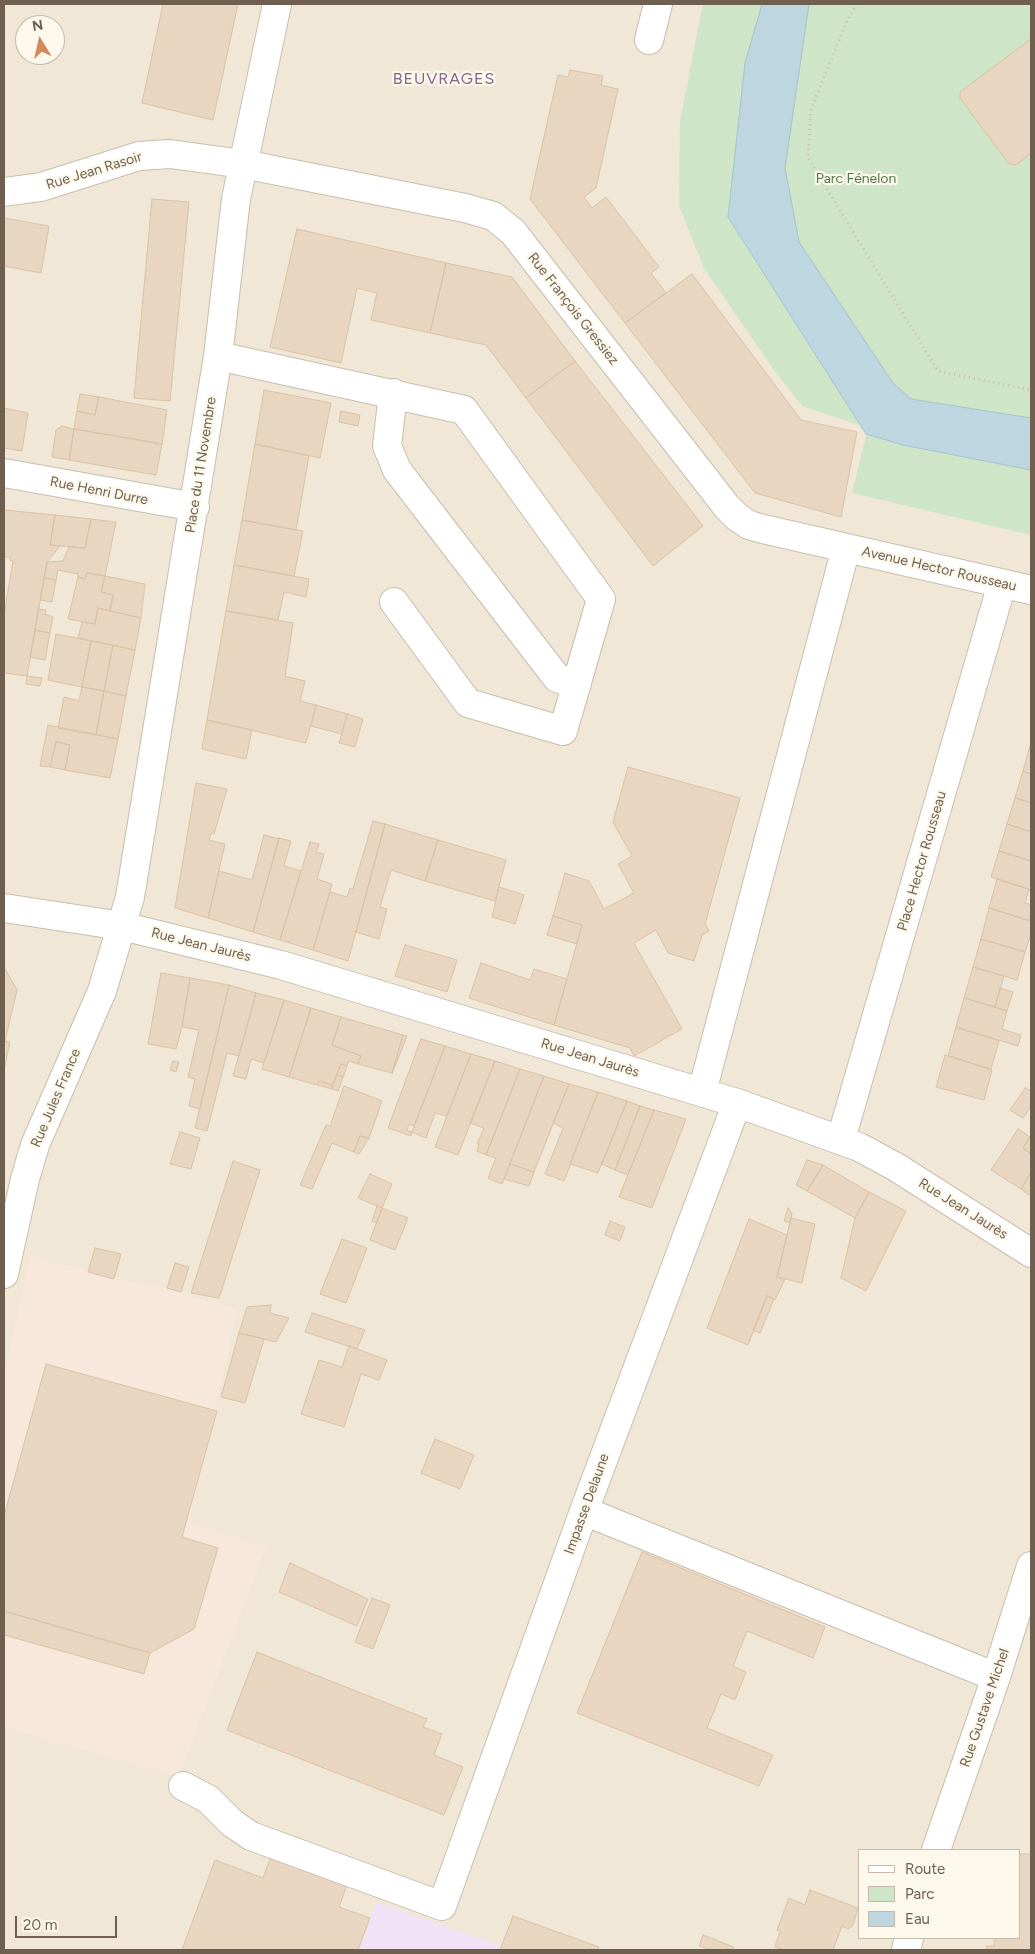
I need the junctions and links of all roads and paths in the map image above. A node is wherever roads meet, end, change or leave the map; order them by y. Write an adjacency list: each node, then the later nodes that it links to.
1 (277, 4): 5 (street, Place du 11 Novembre)
2 (658, 4): 4 (street)
3 (857, 4): 8 (path)
4 (649, 40)
5 (243, 164): 6 (street, Rue Jean Rasoir); 7 (street, Place du 11 Novembre); 12 (street, Rue François Gressiez)
6 (4, 192)
7 (218, 356): 9 (street); 11 (street, Place du 11 Novembre)
8 (1031, 390)
9 (393, 393): 16 (street); 16 (street)
10 (4, 473): 11 (street, Rue Henri Durre)
11 (195, 507): 18 (street, Place du 11 Novembre)
12 (846, 548): 13 (street, Avenue Hector Rousseau); 19 (street)
13 (1002, 584): 14 (street, Avenue Hector Rousseau); 21 (street, Place Hector Rousseau)
14 (1031, 590)
15 (394, 602): 16 (street)
16 (577, 684)
17 (4, 908): 18 (street, Rue Jean Jaurès)
18 (122, 926): 19 (street, Rue Jean Jaurès); 23 (street, Rue Jules France)
19 (702, 1092): 20 (street, Rue Jean Jaurès)
20 (737, 1104): 21 (street, Rue Jean Jaurès); 24 (street, Impasse Delaune)
21 (841, 1139): 22 (street, Rue Jean Jaurès)
22 (1031, 1253)
23 (4, 1274)
24 (584, 1511): 26 (street); 27 (street, Impasse Delaune)
25 (1031, 1566): 26 (street, Rue Gustave Michel)
26 (996, 1677): 28 (street, Rue Gustave Michel)
27 (183, 1786)
28 (936, 1849)

